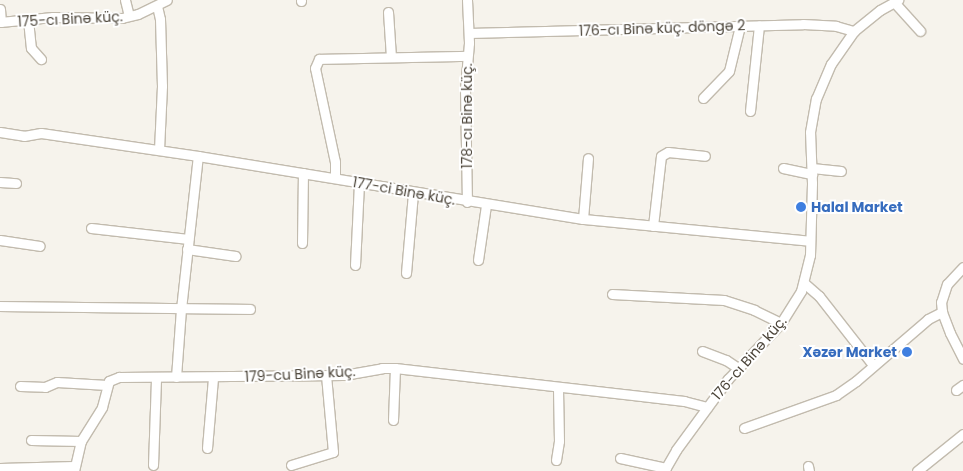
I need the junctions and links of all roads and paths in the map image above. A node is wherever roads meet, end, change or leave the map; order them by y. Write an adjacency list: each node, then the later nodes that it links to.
1 (125, 0): 8 (street)
2 (167, 0): 5 (street, 175-cı Binə küç.)
3 (467, 0): 15 (street, 178-cı Binə küç.)
4 (896, 1): 13 (street, 176-cı Binə küç.); 14 (street)
5 (157, 6): 8 (street, 175-cı Binə küç.); 22 (street)
6 (0, 9): 10 (street)
7 (388, 12): 17 (street)
8 (129, 16): 9 (street, 175-cı Binə küç.)
9 (28, 20): 10 (street, 175-cı Binə küç.); 18 (street)
10 (1, 22)
11 (759, 25): 12 (street, 176-cı Binə küç. döngə 2); 13 (street, 176-cı Binə küç. döngə 2); 20 (street)
12 (740, 26): 15 (street, 176-cı Binə küç. döngə 2); 19 (street)
13 (854, 31): 27 (street, 176-cı Binə küç.)
14 (920, 31)
15 (469, 33): 16 (street, 178-cı Binə küç.)
16 (467, 56): 17 (street); 35 (street, 178-cı Binə küç.)
17 (391, 57): 30 (street)
18 (42, 59)
19 (704, 98)
20 (750, 111)
21 (0, 132): 22 (street, 177-ci Binə küç.)
22 (160, 150): 23 (street, 177-ci Binə küç.)
23 (198, 156): 29 (street, 177-ci Binə küç.); 40 (street)
24 (706, 156): 38 (street)
25 (588, 158): 37 (street)
26 (783, 168): 27 (street)
27 (812, 171): 28 (street); 42 (street, 176-cı Binə küç.)
28 (841, 171)
29 (303, 173): 30 (street, 177-ci Binə küç.); 43 (street)
30 (335, 178): 32 (street, 177-ci Binə küç.)
31 (0, 182): 33 (street)
32 (359, 182): 34 (street, 177-ci Binə küç.); 48 (street)
33 (16, 183)
34 (413, 193): 35 (street, 177-ci Binə küç.); 50 (street)
35 (467, 202): 36 (street, 177-ci Binə küç.)
36 (486, 205): 37 (street, 177-ci Binə küç.); 47 (street)
37 (583, 219): 38 (street, 177-ci Binə küç.)
38 (653, 226): 42 (street, 177-ci Binə küç.)
39 (91, 228): 40 (street)
40 (188, 239): 45 (street)
41 (0, 240): 44 (street)
42 (810, 241): 51 (street, 176-cı Binə küç.)
43 (302, 243)
44 (40, 246)
45 (187, 249): 46 (street); 54 (street)
46 (235, 256)
47 (478, 260)
48 (355, 265)
49 (963, 267): 56 (street)
50 (406, 273)
51 (804, 283): 57 (street, 176-cı Binə küç.); 60 (street)
52 (612, 294): 57 (street)
53 (0, 306): 54 (street)
54 (181, 309): 55 (street); 65 (street)
55 (250, 309)
56 (942, 312): 59 (street); 60 (street)
57 (781, 323): 62 (street, 176-cı Binə küç.)
58 (702, 351): 62 (street)
59 (963, 358)
60 (873, 365): 72 (street)
61 (395, 368): 63 (street, 179-cu Binə küç.); 69 (street, 179-cu Binə küç.); 71 (street)
62 (738, 368): 70 (street, 176-cı Binə küç.)
63 (326, 375): 66 (street, 179-cu Binə küç.); 79 (street)
64 (156, 377): 65 (street, 179-cu Binə küç.); 68 (street, 179-cu Binə küç.); 80 (street)
65 (176, 377): 66 (street, 179-cu Binə küç.)
66 (213, 378): 76 (street)
67 (20, 386): 68 (street)
68 (107, 386): 75 (street)
69 (558, 387): 70 (street, 179-cu Binə küç.); 78 (street)
70 (707, 407): 83 (street, 176-cı Binə küç.)
71 (393, 420)
72 (744, 428)
73 (963, 434): 84 (street)
74 (31, 440): 75 (street)
75 (81, 441): 82 (street)
76 (207, 448)
77 (620, 458): 83 (street)
78 (556, 460)
79 (291, 464)
80 (153, 465)
81 (0, 468): 82 (street)
82 (74, 469)
83 (665, 469)
84 (918, 471)

